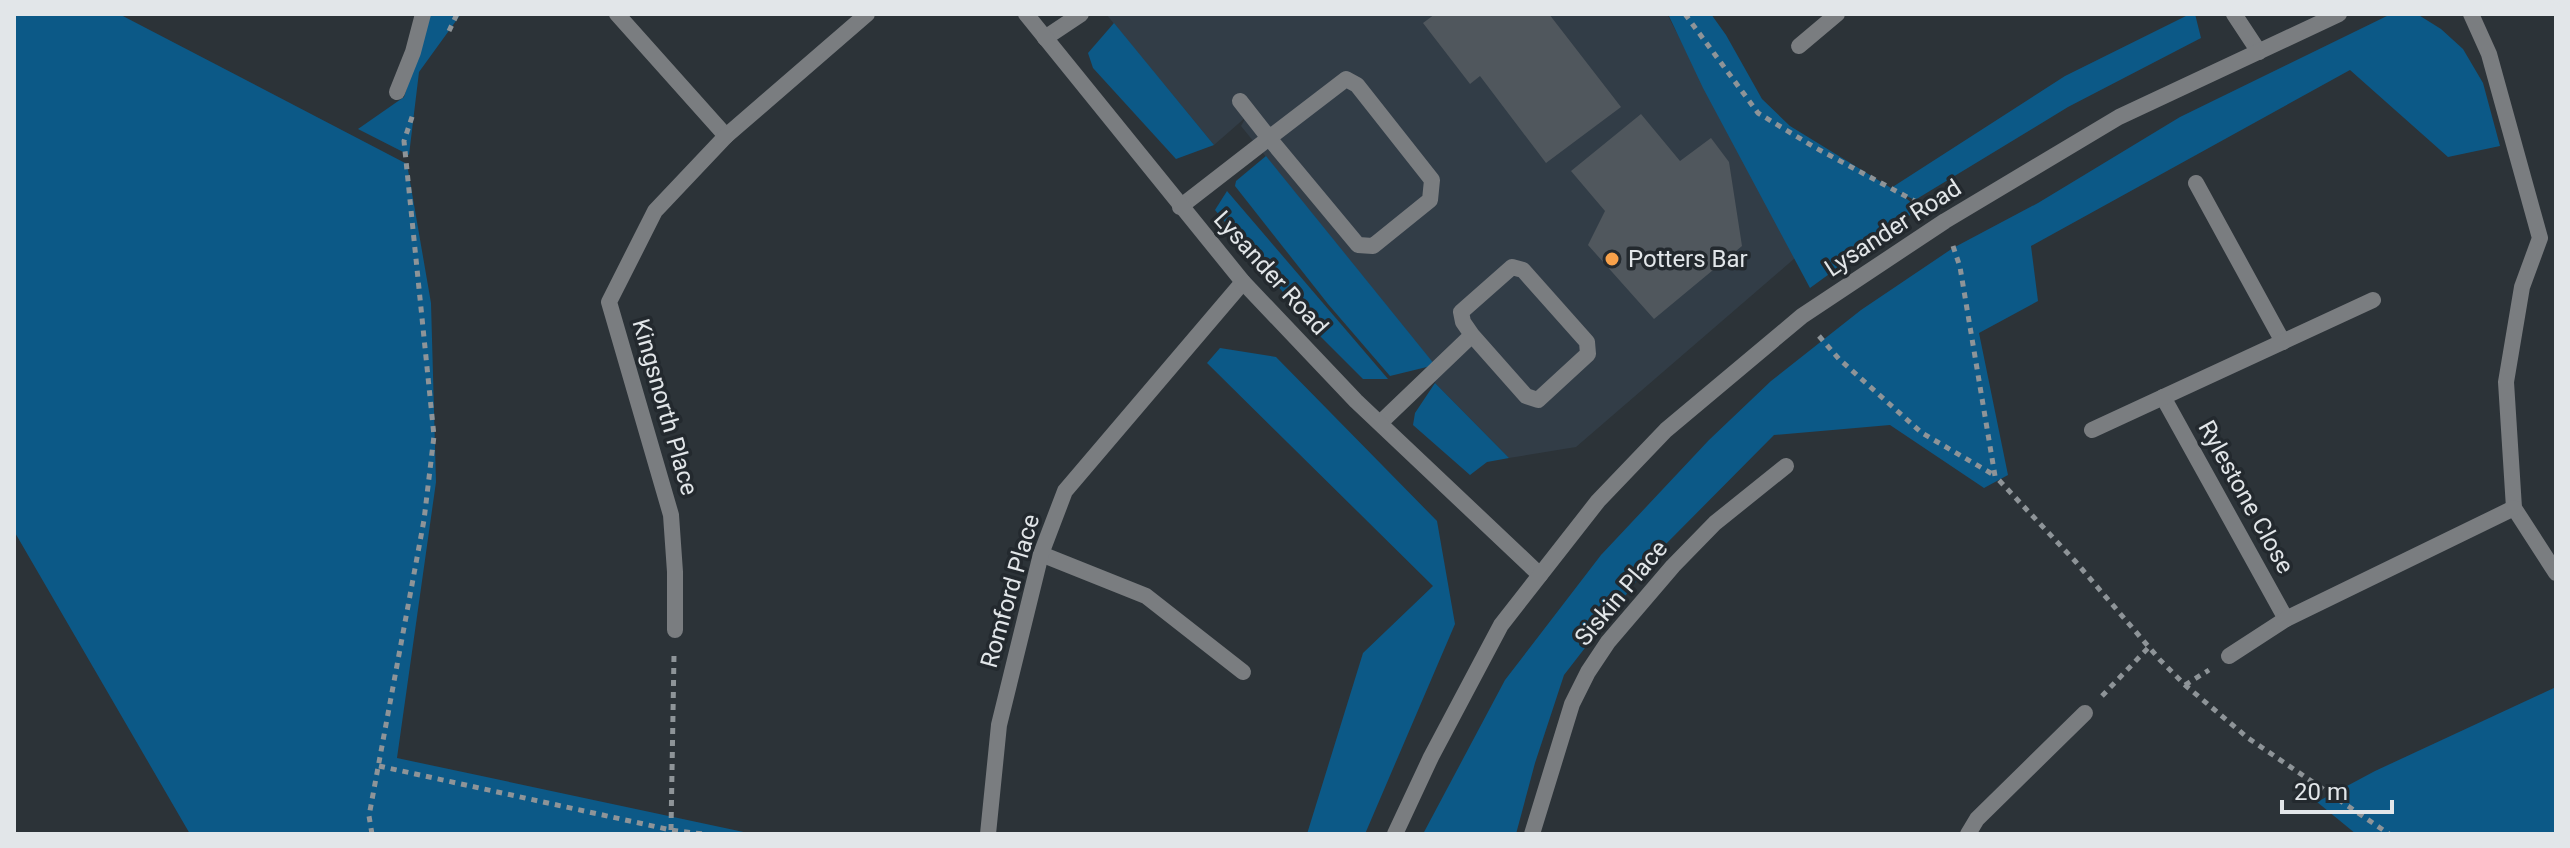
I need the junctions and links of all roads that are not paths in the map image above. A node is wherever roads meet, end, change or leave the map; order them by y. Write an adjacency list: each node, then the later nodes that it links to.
1 (423, 14): 13 (street)
2 (617, 14): 15 (street)
3 (867, 14): 15 (street, Kingsnorth Place)
4 (1026, 14): 10 (street, Lysander Road)
5 (1081, 14): 10 (street)
6 (1837, 14): 11 (street)
7 (2234, 14): 12 (street)
8 (2339, 14): 12 (street, Lysander Road)
9 (2471, 14): 19 (street)
10 (1045, 38): 18 (street, Lysander Road)
11 (1799, 46)
12 (2259, 52): 31 (street, Lysander Road)
13 (397, 92)
14 (1240, 101): 16 (street)
15 (726, 136): 33 (street, Kingsnorth Place)
16 (1269, 138): 16 (street); 18 (street)
17 (2196, 183): 23 (street)
18 (1180, 207): 20 (street, Lysander Road)
19 (2548, 239): 28 (street)
20 (1243, 282): 25 (street, Lysander Road); 29 (street, Romford Place)
21 (2373, 300): 23 (street)
22 (1472, 335): 22 (street); 25 (street)
23 (2283, 342): 24 (street)
24 (2163, 397): 26 (street); 32 (street, Rylestone Close)
25 (1380, 423): 31 (street, Lysander Road)
26 (2092, 430)
27 (1786, 466): 39 (street, Siskin Place)
28 (2514, 508): 30 (street); 32 (street)
29 (1041, 554): 35 (street); 37 (street, Romford Place)
30 (2556, 573)
31 (1540, 575): 38 (street, Lysander Road)
32 (2286, 619): 34 (street)
33 (675, 630)
34 (2229, 656)
35 (1243, 672)
36 (2085, 713): 40 (street)
37 (988, 834)
38 (1395, 834)
39 (1532, 834)
40 (1968, 834)

